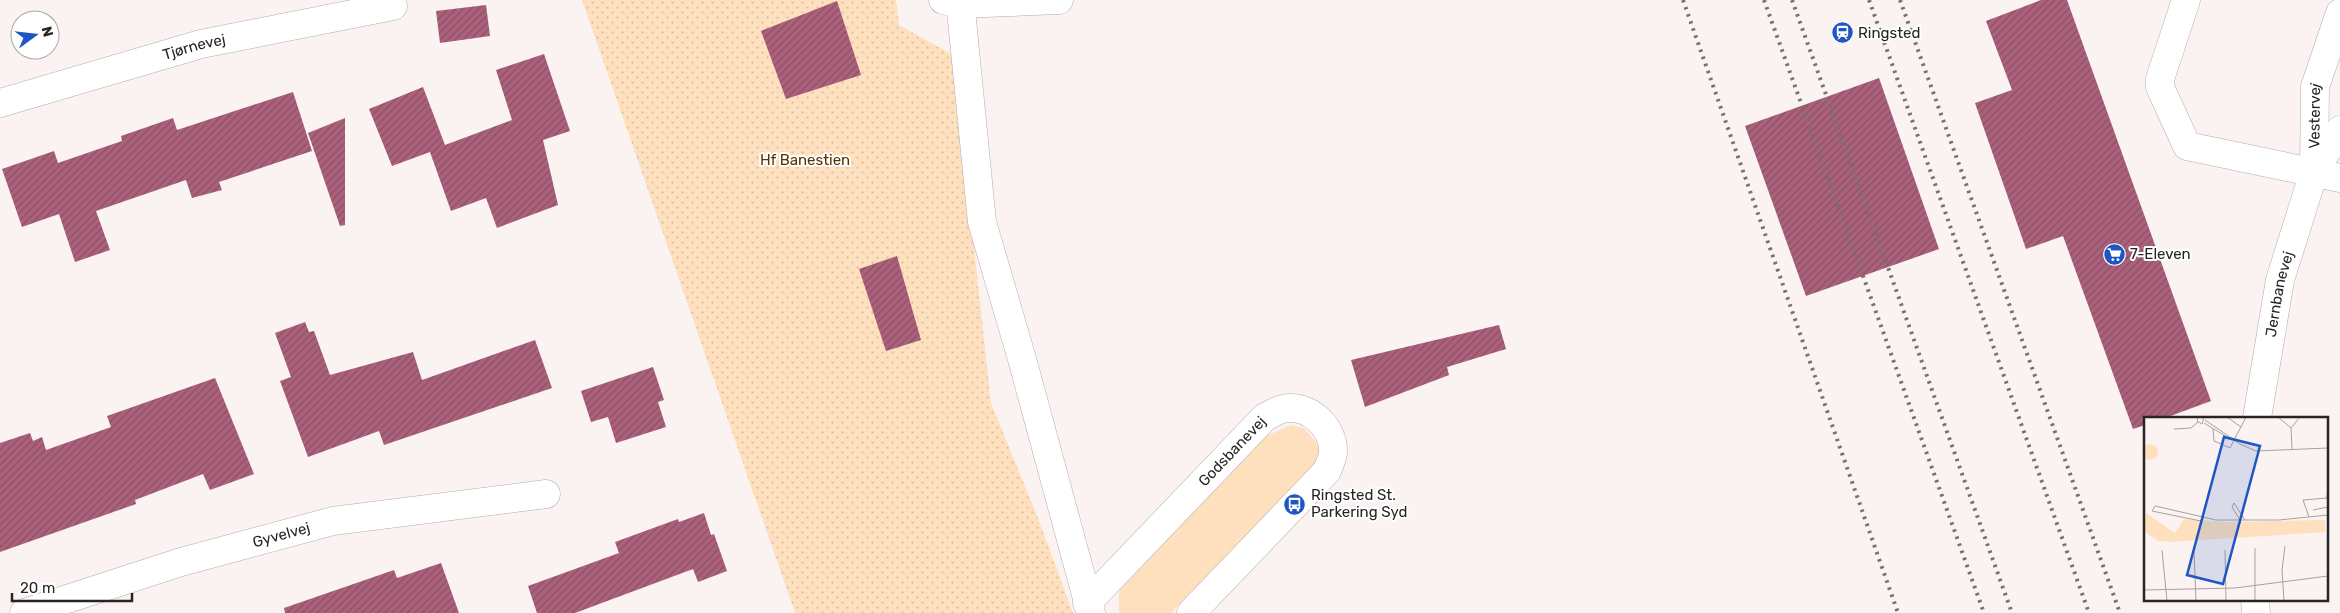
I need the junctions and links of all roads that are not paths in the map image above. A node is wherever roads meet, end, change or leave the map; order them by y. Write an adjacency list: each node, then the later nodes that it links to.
1 (1059, 0): 3 (street)
2 (2186, 0): 8 (street)
3 (955, 1): 13 (street, Godsbanevej)
4 (393, 6): 6 (street, Tjørnevej)
5 (2340, 13): 8 (street, Vestervej)
6 (0, 103)
7 (2340, 130): 8 (street, Vestervej)
8 (2314, 172): 9 (street); 10 (street, Jernbanevej)
9 (2340, 178)
10 (2257, 417)
11 (546, 494): 14 (street, Gyvelvej)
12 (2254, 600): 16 (street)
13 (1089, 608): 15 (street, Godsbanevej)
14 (24, 613)
15 (1191, 613)
16 (2256, 613)

